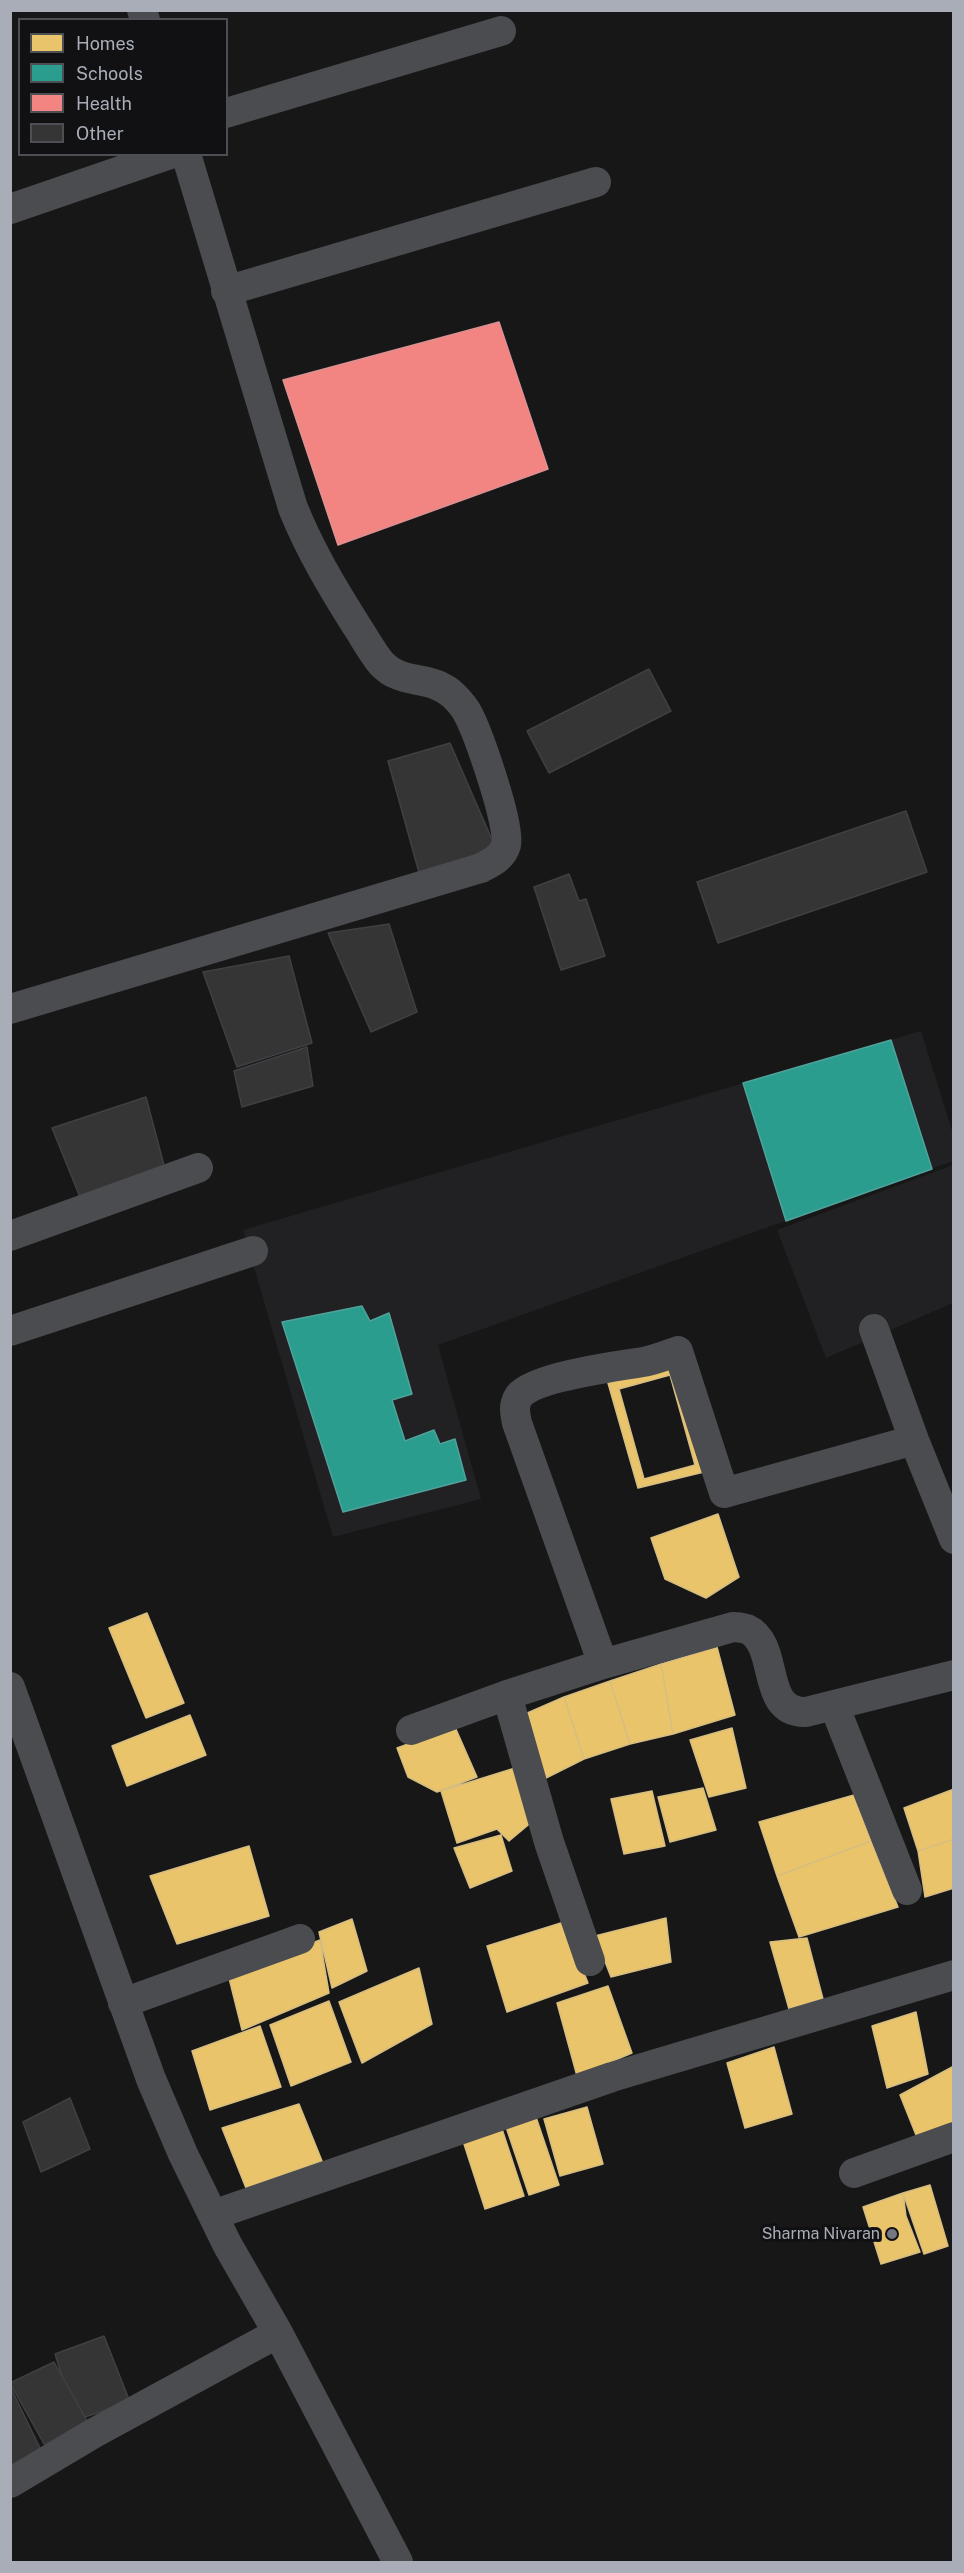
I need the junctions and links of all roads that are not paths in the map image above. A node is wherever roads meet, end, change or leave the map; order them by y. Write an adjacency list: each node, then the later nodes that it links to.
1 (501, 31): 2 (street)
2 (228, 112)
3 (164, 156): 6 (street)
4 (187, 156): 7 (street)
5 (596, 182): 7 (street)
6 (10, 209)
7 (226, 291): 8 (street)
8 (10, 1009)
9 (198, 1168): 10 (street)
10 (10, 1236)
11 (253, 1251): 13 (street)
12 (874, 1329): 14 (street)
13 (10, 1331)
14 (914, 1440): 15 (street); 16 (street)
15 (954, 1539)
16 (603, 1664): 19 (street); 20 (street)
17 (954, 1675): 20 (street)
18 (10, 1687): 26 (street)
19 (507, 1695): 21 (street); 24 (street)
20 (834, 1705): 22 (street)
21 (411, 1730)
22 (908, 1890)
23 (300, 1939): 26 (street)
24 (590, 1961)
25 (954, 1975): 29 (street)
26 (123, 2003): 29 (street)
27 (954, 2138): 28 (street)
28 (854, 2174)
29 (213, 2215): 30 (street)
30 (278, 2333): 31 (street); 32 (street)
31 (10, 2483)
32 (398, 2562)

